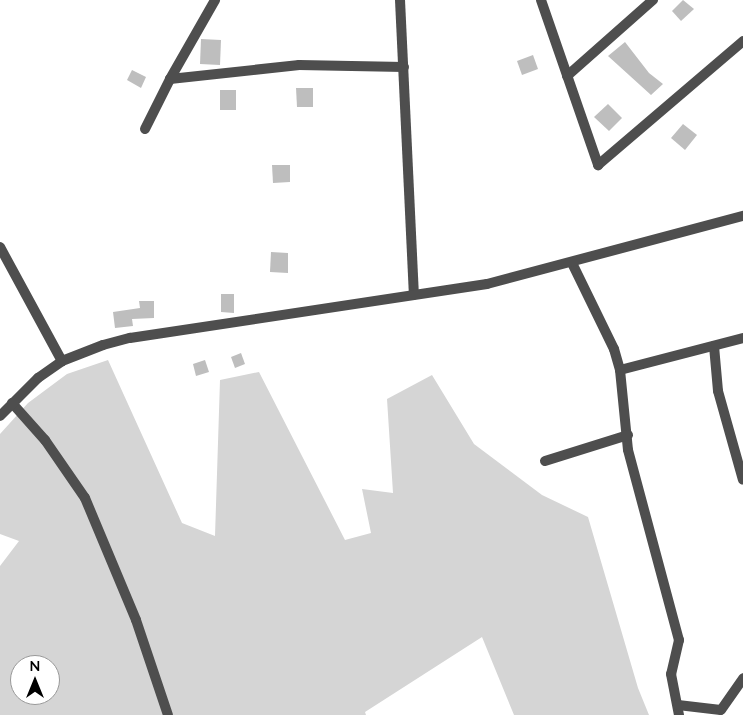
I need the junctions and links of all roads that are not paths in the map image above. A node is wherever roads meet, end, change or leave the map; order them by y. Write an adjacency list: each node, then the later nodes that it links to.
1 (215, 0): 8 (street)
2 (400, 0): 6 (street)
3 (541, 0): 7 (street)
4 (652, 0): 7 (street)
5 (743, 41): 7 (street)
6 (404, 67): 8 (street); 13 (street)
7 (567, 76)
8 (170, 79): 9 (street)
9 (145, 130)
10 (743, 216): 12 (street)
11 (0, 248): 16 (street)
12 (572, 264): 13 (street); 17 (street)
13 (414, 295): 16 (street)
14 (743, 338): 15 (street)
15 (714, 346): 17 (street); 22 (street)
16 (62, 361): 18 (street)
17 (620, 370): 20 (street)
18 (12, 403): 19 (street); 25 (street)
19 (0, 416)
20 (628, 435): 21 (street); 24 (street)
21 (545, 461)
22 (743, 480)
23 (743, 678): 24 (street)
24 (679, 710)
25 (168, 715)

